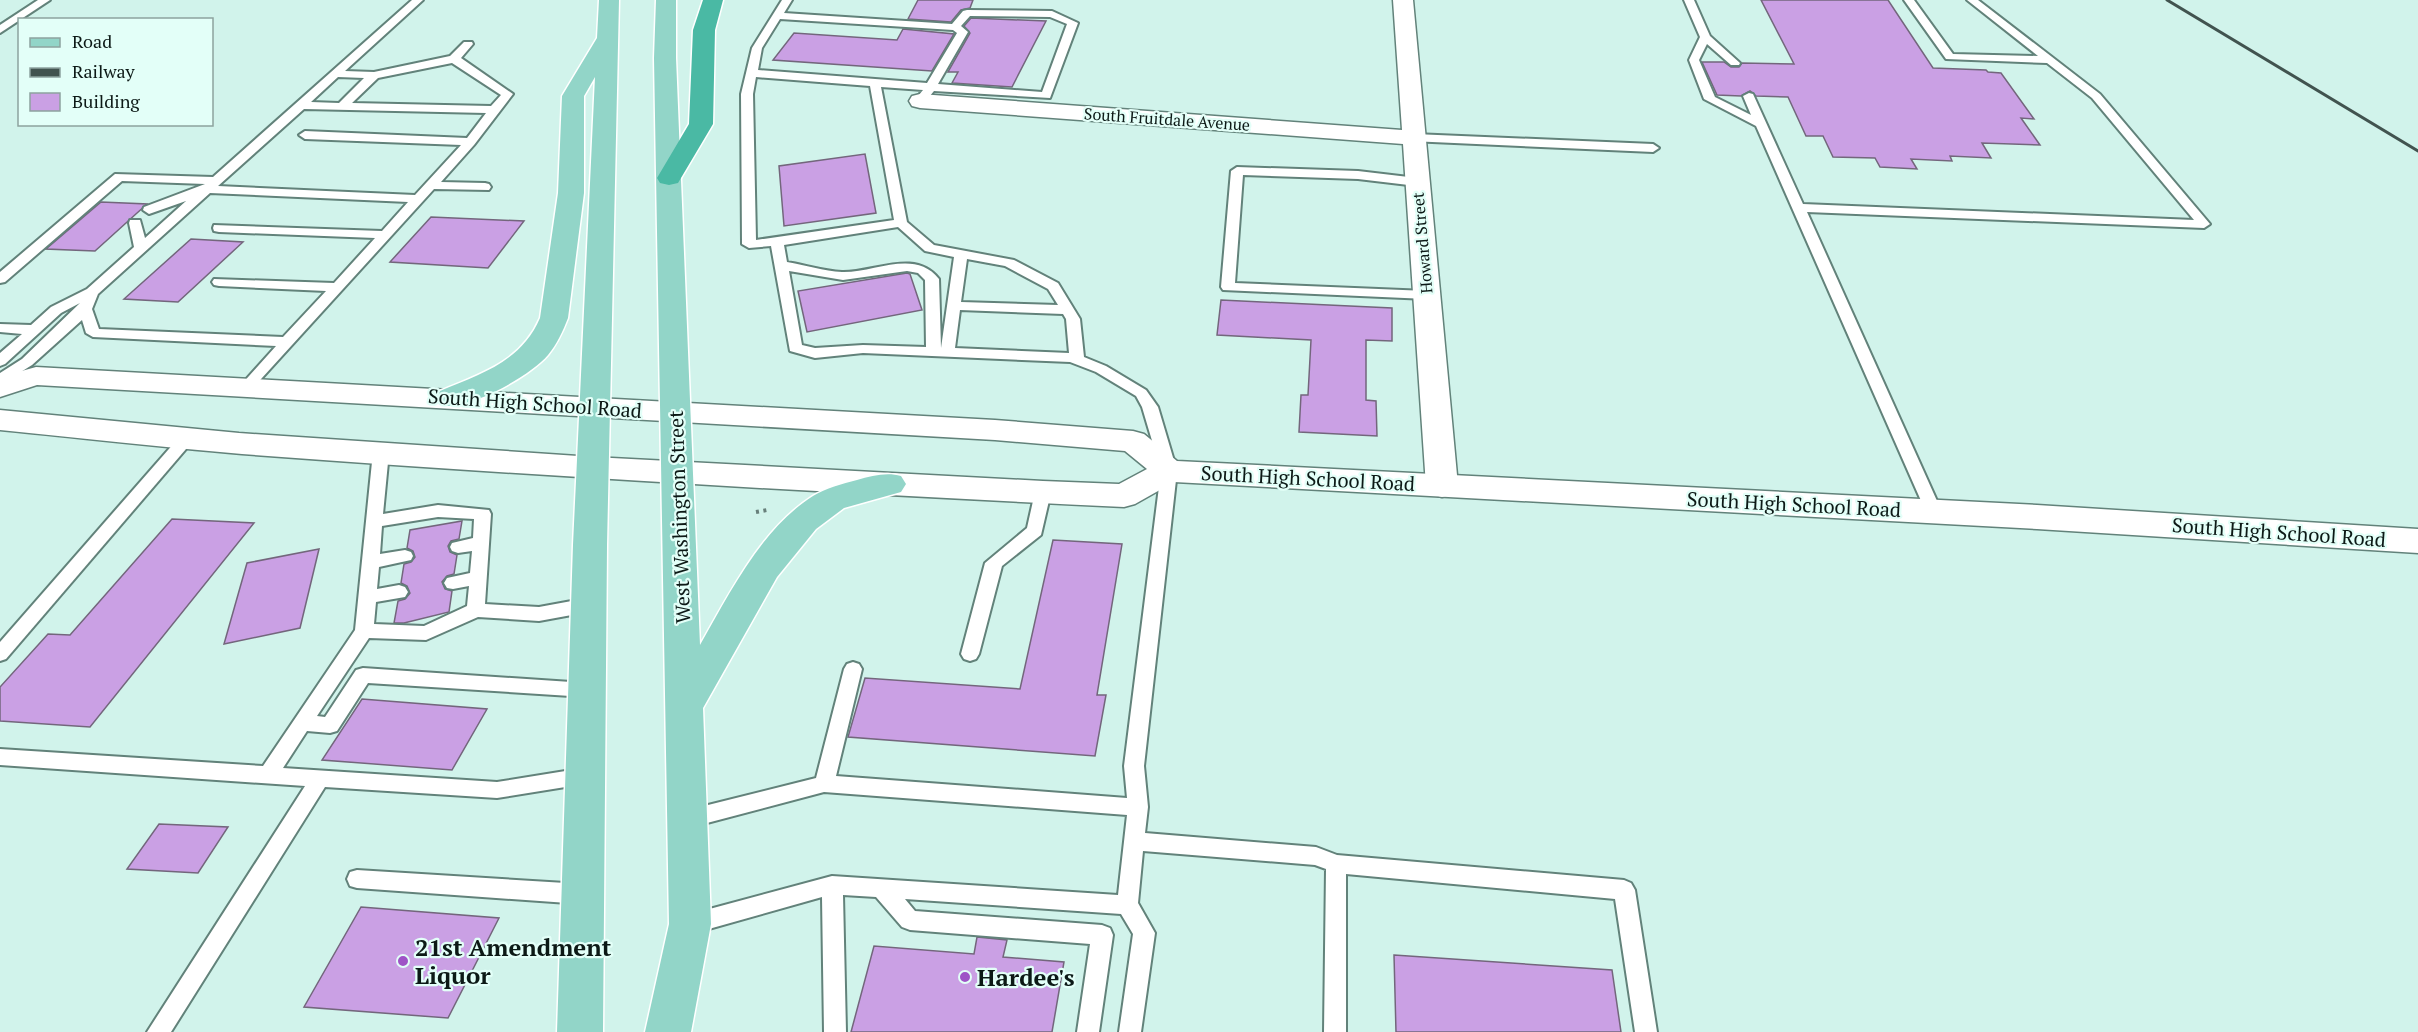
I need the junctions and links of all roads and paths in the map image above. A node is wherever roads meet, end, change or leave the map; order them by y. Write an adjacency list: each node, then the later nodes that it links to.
1 (45, 0): 15 (lane)
2 (418, 0): 23 (lane)
3 (609, 0): 16 (main road)
4 (666, 0): 36 (main road, West Washington Street)
5 (713, 0): 36 (highway)
6 (787, 0): 13 (lane)
7 (1006, 0): 12 (lane)
8 (1403, 0): 33 (street, Howard Street)
9 (1689, 0): 17 (lane)
10 (1909, 0): 20 (lane)
11 (1972, 0): 20 (lane)
12 (1002, 12): 14 (lane); 26 (lane)
13 (777, 16): 14 (lane); 22 (lane)
14 (955, 27): 26 (lane)
15 (0, 30)
16 (609, 35): 69 (main road); 70 (main road)
17 (1705, 38): 21 (lane); 31 (lane)
18 (468, 44): 19 (lane)
19 (454, 59): 24 (lane); 30 (lane)
20 (2050, 60): 42 (lane)
21 (1735, 63)
22 (752, 73): 25 (lane); 48 (lane)
23 (337, 74): 24 (lane); 28 (lane)
24 (374, 75): 29 (lane)
25 (875, 82): 26 (lane); 45 (lane)
26 (926, 94): 33 (street, South Fruitdale Avenue)
27 (1749, 96): 31 (lane)
28 (301, 105): 29 (lane); 38 (lane)
29 (342, 106): 30 (lane)
30 (496, 110): 34 (lane)
31 (1761, 124): 42 (lane)
32 (305, 135): 34 (lane)
33 (1414, 138): 35 (lane); 37 (street, Howard Street)
34 (470, 142): 39 (lane)
35 (1653, 148)
36 (669, 178): 71 (main road, West Washington Street)
37 (1417, 182): 56 (street, Howard Street); 56 (lane)
38 (211, 185): 41 (lane); 43 (lane); 49 (lane); 52 (lane)
39 (431, 185): 40 (lane); 41 (lane)
40 (485, 187)
41 (418, 199): 47 (lane)
42 (1800, 208): 81 (lane)
43 (149, 210)
44 (135, 223): 49 (lane)
45 (901, 223): 48 (lane); 50 (lane)
46 (219, 228): 47 (lane)
47 (385, 235): 54 (lane)
48 (777, 242): 51 (lane)
49 (141, 248): 55 (lane)
50 (961, 253): 57 (lane); 59 (lane)
51 (780, 265): 63 (lane); 63 (lane)
52 (0, 279)
53 (219, 282): 54 (lane)
54 (337, 287): 62 (lane)
55 (92, 292): 58 (lane); 61 (lane)
56 (1427, 295): 79 (street, Howard Street)
57 (955, 306): 59 (lane); 63 (lane)
58 (85, 309): 62 (lane); 66 (lane)
59 (1068, 310): 64 (lane)
60 (0, 328): 61 (lane)
61 (34, 330): 65 (lane)
62 (287, 342): 67 (lane)
63 (940, 352): 64 (lane)
64 (1077, 360): 76 (lane)
65 (0, 361)
66 (0, 380)
67 (247, 386): 68 (street, South High School Road); 69 (street, South High School Road)
68 (0, 387)
69 (451, 398): 70 (street, South High School Road)
70 (595, 407): 71 (street, South High School Road); 75 (main road)
71 (676, 412): 76 (street, South High School Road); 77 (main road, West Washington Street)
72 (0, 420): 73 (street)
73 (187, 438): 74 (street); 95 (lane)
74 (381, 452): 75 (street); 82 (lane)
75 (593, 468): 77 (street); 92 (main road)
76 (1169, 471): 79 (street, South High School Road); 80 (street); 106 (lane)
77 (679, 472): 78 (street); 99 (main road, West Washington Street)
78 (890, 484): 80 (street); 99 (main road)
79 (1442, 486): 81 (street, South High School Road)
80 (1043, 492): 96 (lane)
81 (1934, 512): 83 (street, South High School Road)
82 (374, 521): 84 (lane); 87 (lane)
83 (2418, 541)
84 (481, 543): 85 (lane); 88 (lane)
85 (458, 547)
86 (405, 556): 87 (lane)
87 (370, 562): 91 (lane)
88 (478, 578): 89 (lane); 93 (lane)
89 (453, 583)
90 (399, 592): 91 (lane)
91 (367, 597): 94 (lane)
92 (588, 605): 93 (lane); 98 (main road)
93 (476, 610): 94 (lane)
94 (364, 631): 100 (lane)
95 (0, 654)
96 (970, 654)
97 (853, 669): 105 (lane)
98 (586, 690): 100 (lane); 103 (main road)
99 (685, 705): 107 (main road, West Washington Street)
100 (302, 723): 102 (lane)
101 (0, 757): 102 (lane)
102 (267, 776): 104 (lane)
103 (584, 776): 104 (lane); 113 (main road)
104 (319, 780): 116 (lane)
105 (824, 784): 106 (lane); 107 (lane)
106 (1138, 807): 108 (lane)
107 (688, 819): 115 (main road, West Washington Street)
108 (1134, 841): 109 (lane); 114 (lane)
109 (1336, 864): 122 (lane); 123 (lane)
110 (357, 879): 113 (lane)
111 (832, 885): 112 (lane); 115 (lane); 119 (lane)
112 (882, 889): 114 (lane); 120 (lane)
113 (582, 894): 117 (main road)
114 (1127, 905): 121 (lane)
115 (690, 924): 118 (main road, West Washington Street)
116 (158, 1032)
117 (580, 1032)
118 (668, 1032)
119 (836, 1032)
120 (1088, 1032)
121 (1130, 1032)
122 (1335, 1032)
123 (1646, 1032)

